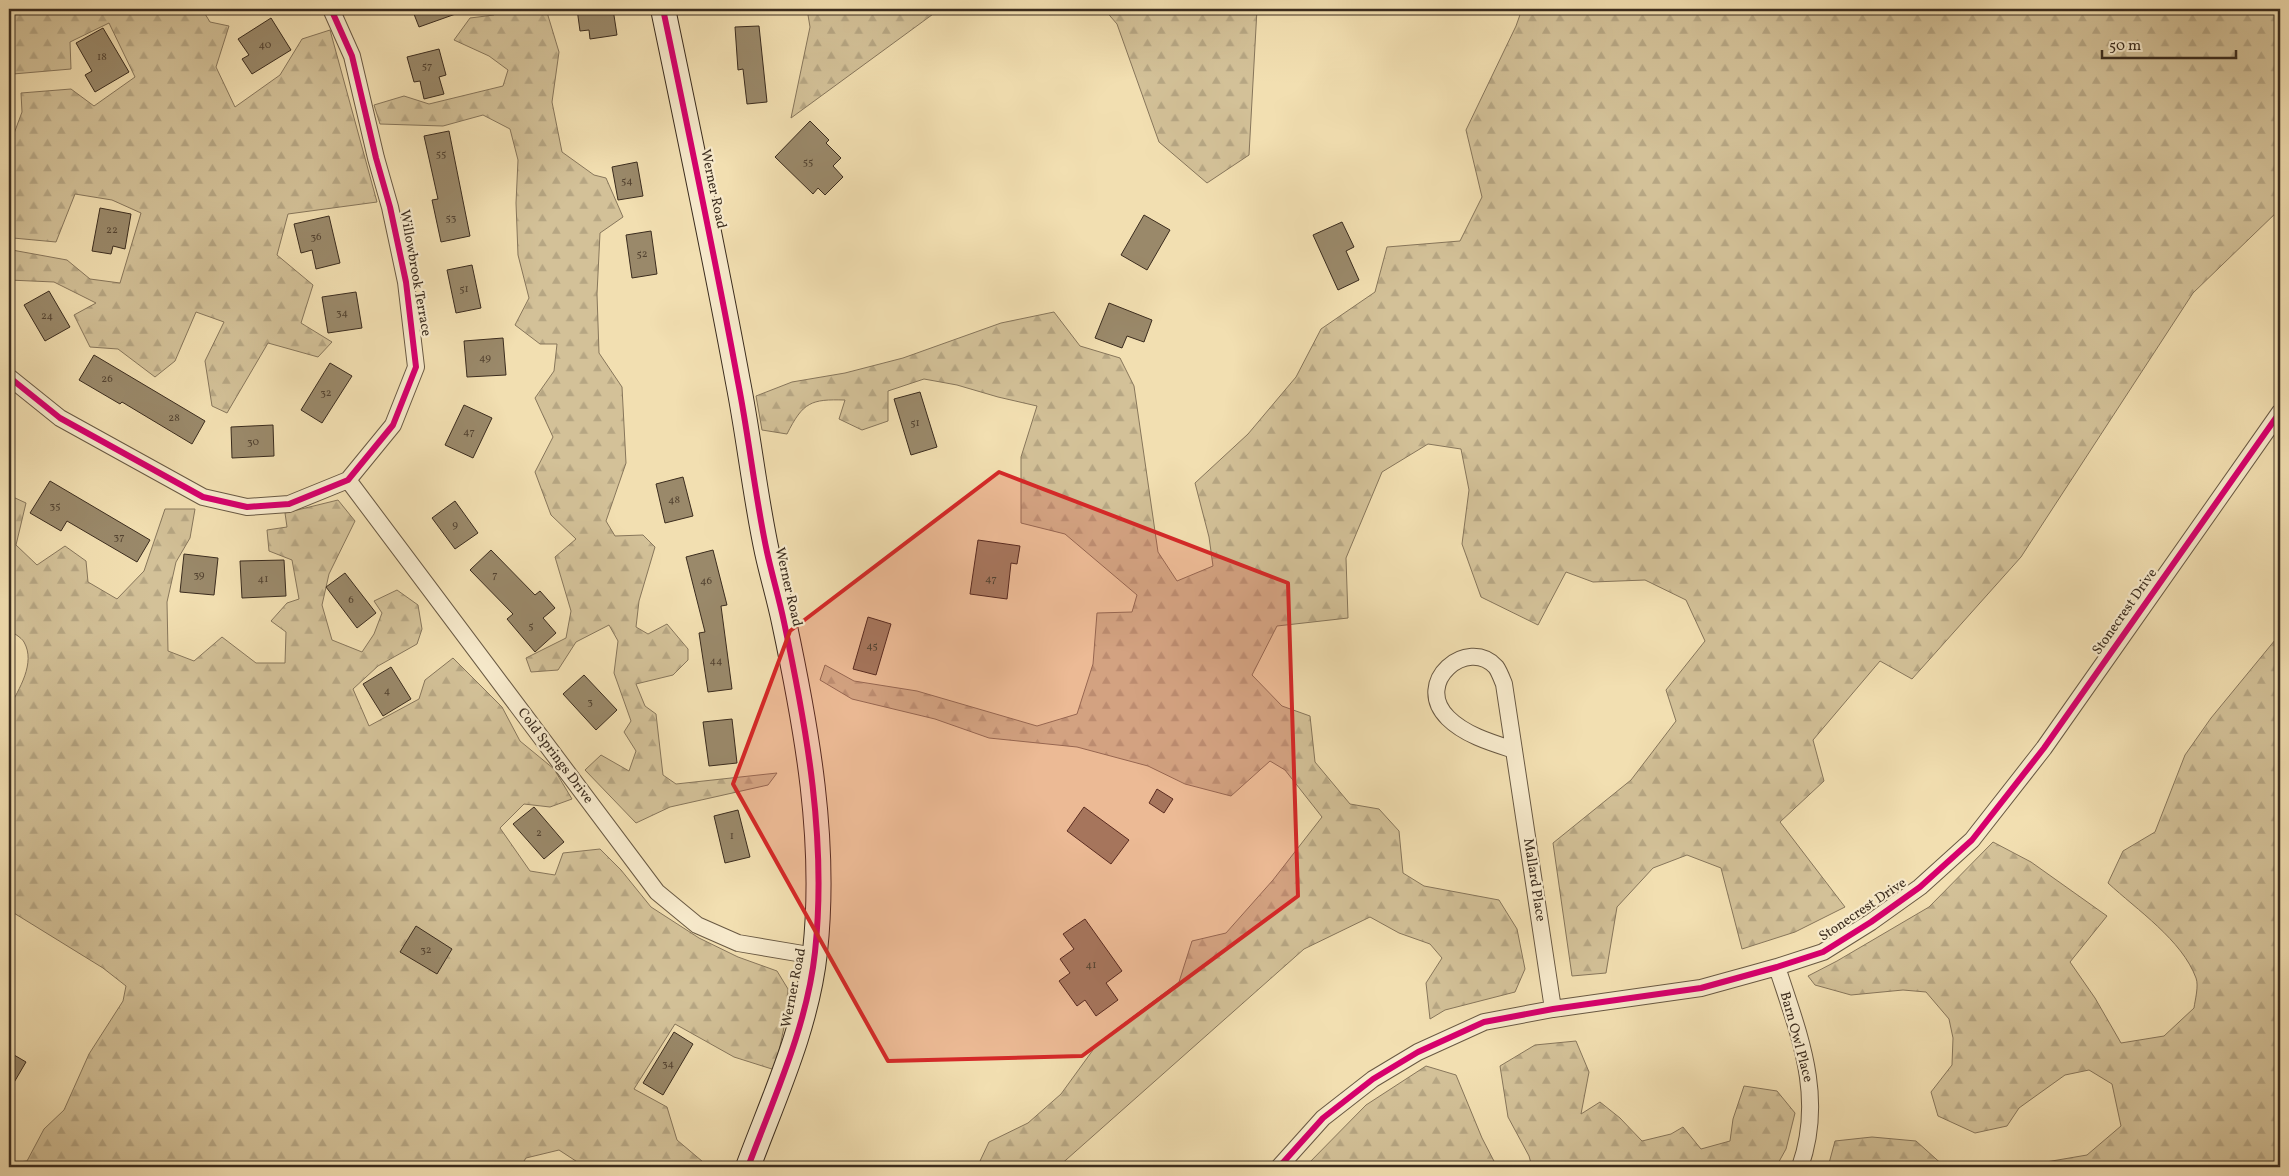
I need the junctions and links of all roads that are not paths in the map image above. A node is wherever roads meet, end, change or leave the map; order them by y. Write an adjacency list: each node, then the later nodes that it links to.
1 (331, 9): 5 (street, Willowbrook Terrace)
2 (663, 9): 7 (street, Werner Road)
3 (9, 377): 5 (street, Willowbrook Terrace)
4 (2280, 412): 8 (street, Stonecrest Drive)
5 (348, 480): 7 (street, Cold Springs Drive)
6 (1514, 750): 6 (street, Mallard Place); 9 (street, Mallard Place)
7 (815, 956): 10 (street, Werner Road)
8 (1777, 967): 9 (street, Stonecrest Drive); 12 (street, Barn Owl Place)
9 (1553, 1009): 11 (street, Stonecrest Drive)
10 (748, 1167)
11 (1279, 1167)
12 (1800, 1167)

